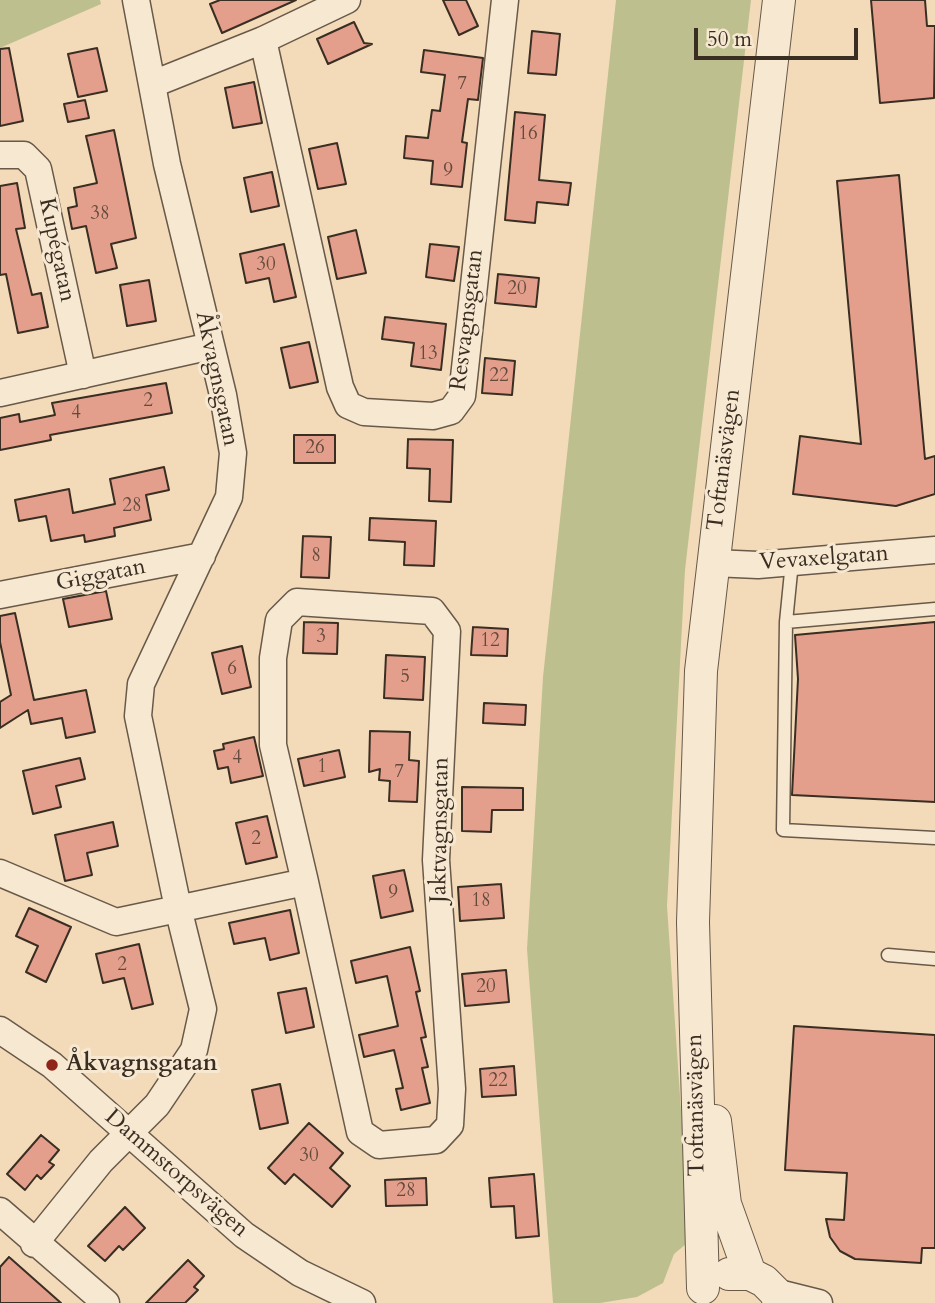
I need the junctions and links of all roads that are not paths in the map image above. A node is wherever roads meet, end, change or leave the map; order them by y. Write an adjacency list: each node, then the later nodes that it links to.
1 (136, 0): 6 (street, Åkvagnsgatan)
2 (346, 0): 5 (street)
3 (505, 0): 5 (street, Resvagnsgatan)
4 (779, 0): 14 (street, Toftanäsvägen)
5 (263, 40): 6 (street)
6 (153, 84): 8 (street, Åkvagnsgatan)
7 (0, 155): 9 (street, Kupégatan)
8 (211, 346): 9 (street); 12 (street, Åkvagnsgatan)
9 (83, 375): 10 (street)
10 (0, 393)
11 (935, 550): 13 (street, Vevaxelgatan)
12 (202, 556): 15 (street, Giggatan); 21 (street, Åkvagnsgatan)
13 (792, 562): 14 (street, Vevaxelgatan); 17 (lane)
14 (713, 563): 22 (street, Toftanäsvägen)
15 (0, 595)
16 (935, 609): 17 (lane)
17 (786, 622): 18 (lane)
18 (935, 838)
19 (0, 873): 21 (street)
20 (304, 882): 20 (street, Jaktvagnsgatan); 21 (street)
21 (178, 908): 26 (street, Åkvagnsgatan)
22 (693, 922): 29 (street, Toftanäsvägen); 30 (street, Toftanäsvägen)
23 (888, 955): 24 (lane)
24 (935, 959)
25 (0, 1030): 26 (street, Dammstorpsvägen)
26 (129, 1133): 28 (street, Åkvagnsgatan); 33 (street, Dammstorpsvägen)
27 (0, 1211): 28 (street)
28 (34, 1244): 32 (street)
29 (750, 1274): 30 (street, Toftanäsvägen); 31 (street)
30 (699, 1296)
31 (777, 1298): 34 (street)
32 (106, 1303)
33 (362, 1303)
34 (819, 1303)

